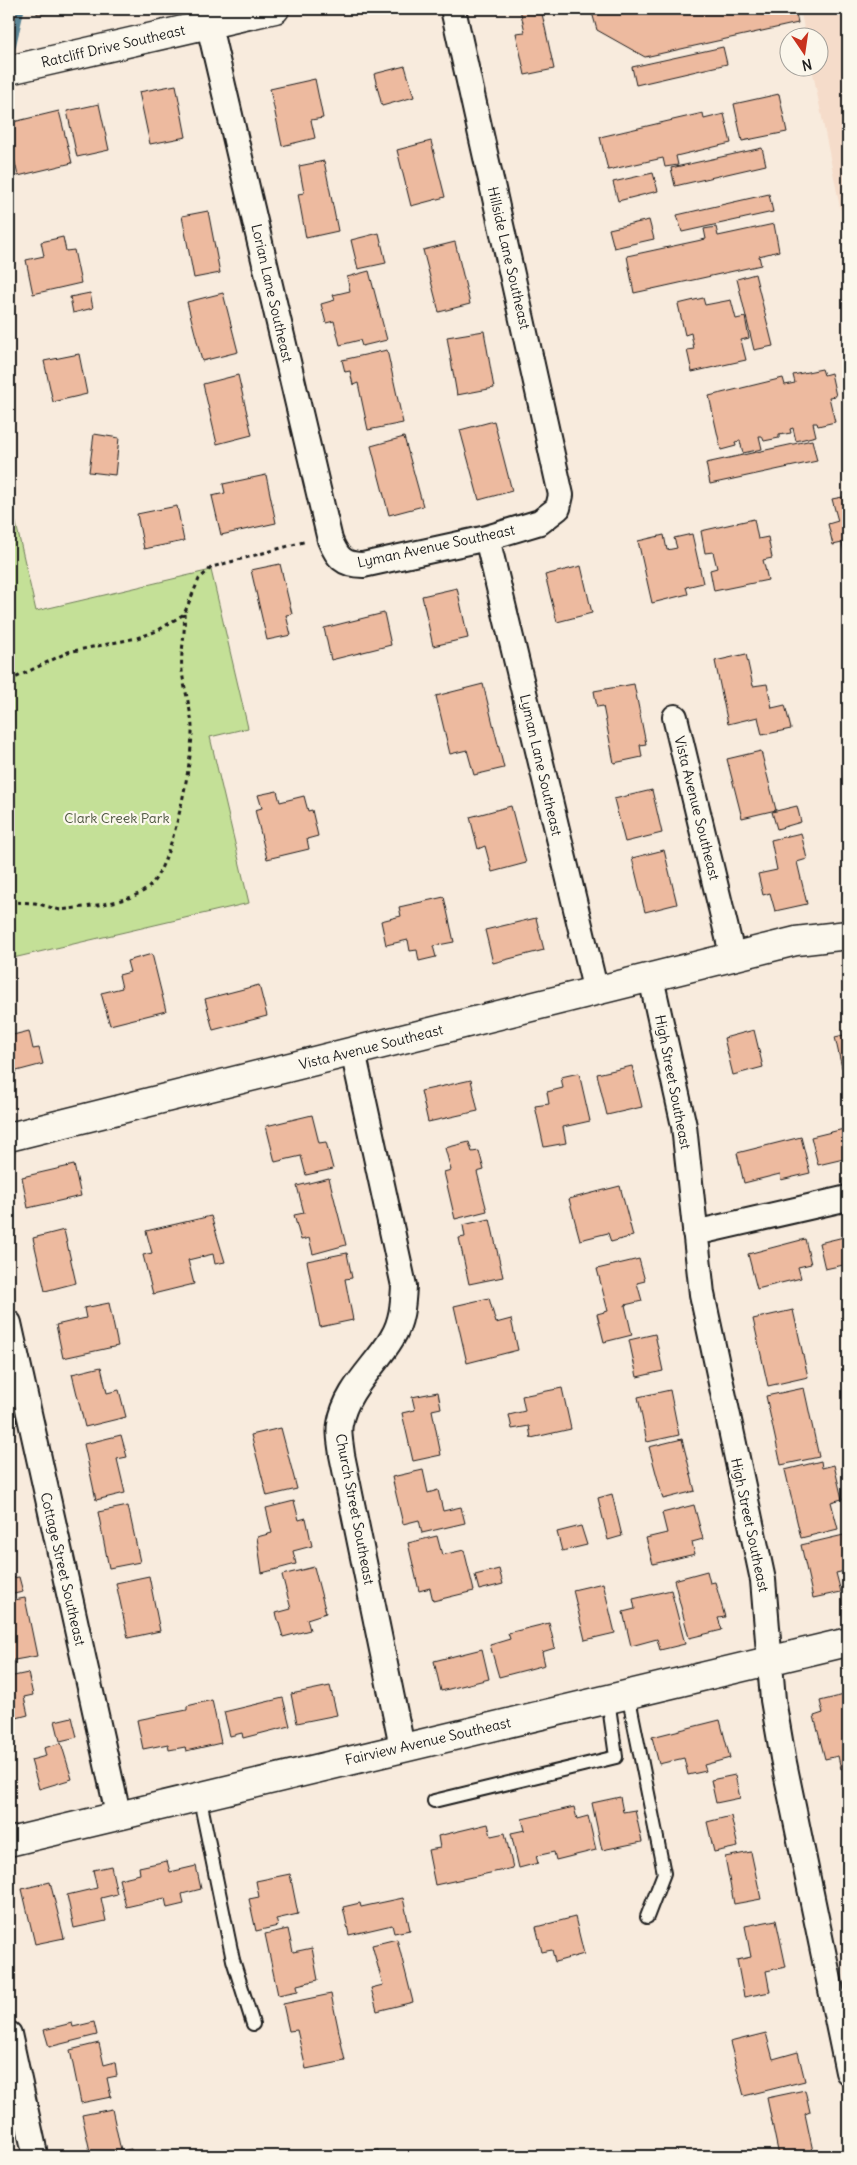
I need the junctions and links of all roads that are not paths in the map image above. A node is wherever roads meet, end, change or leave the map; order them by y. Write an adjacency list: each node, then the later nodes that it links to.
1 (275, 9): 3 (main road, Ratcliff Drive Southeast)
2 (453, 9): 5 (street, Hillside Lane Southeast)
3 (207, 16): 4 (main road, Ratcliff Drive Southeast); 7 (street, Lorian Lane Southeast)
4 (9, 70)
5 (558, 508): 6 (street, Lyman Avenue Southeast)
6 (487, 538): 7 (street, Lyman Avenue Southeast); 12 (street, Lyman Lane Southeast)
7 (340, 560)
8 (675, 716): 10 (street, Vista Avenue Southeast)
9 (848, 935): 10 (main road, Vista Avenue Southeast)
10 (733, 958): 11 (main road, Vista Avenue Southeast)
11 (651, 978): 12 (main road, Vista Avenue Southeast); 16 (street, High Street Southeast)
12 (596, 992): 13 (main road, Vista Avenue Southeast)
13 (353, 1051): 14 (main road, Vista Avenue Southeast); 21 (street, Church Street Southeast)
14 (9, 1137)
15 (848, 1198): 16 (street)
16 (695, 1233): 19 (street, High Street Southeast)
17 (9, 1323): 24 (street, Cottage Street Southeast)
18 (848, 1642): 19 (main road, Fairview Avenue Southeast)
19 (770, 1661): 20 (main road, Fairview Avenue Southeast); 29 (street, High Street Southeast)
20 (618, 1696): 21 (main road, Fairview Avenue Southeast); 23 (lane); 26 (lane)
21 (402, 1747): 22 (main road, Fairview Avenue Southeast)
22 (199, 1795): 24 (main road, Fairview Avenue Southeast); 27 (lane)
23 (434, 1801)
24 (118, 1814): 25 (main road, Fairview Avenue Southeast)
25 (9, 1842)
26 (647, 1917)
27 (252, 2024)
28 (9, 2034): 30 (street)
29 (848, 2072)
30 (34, 2149)

